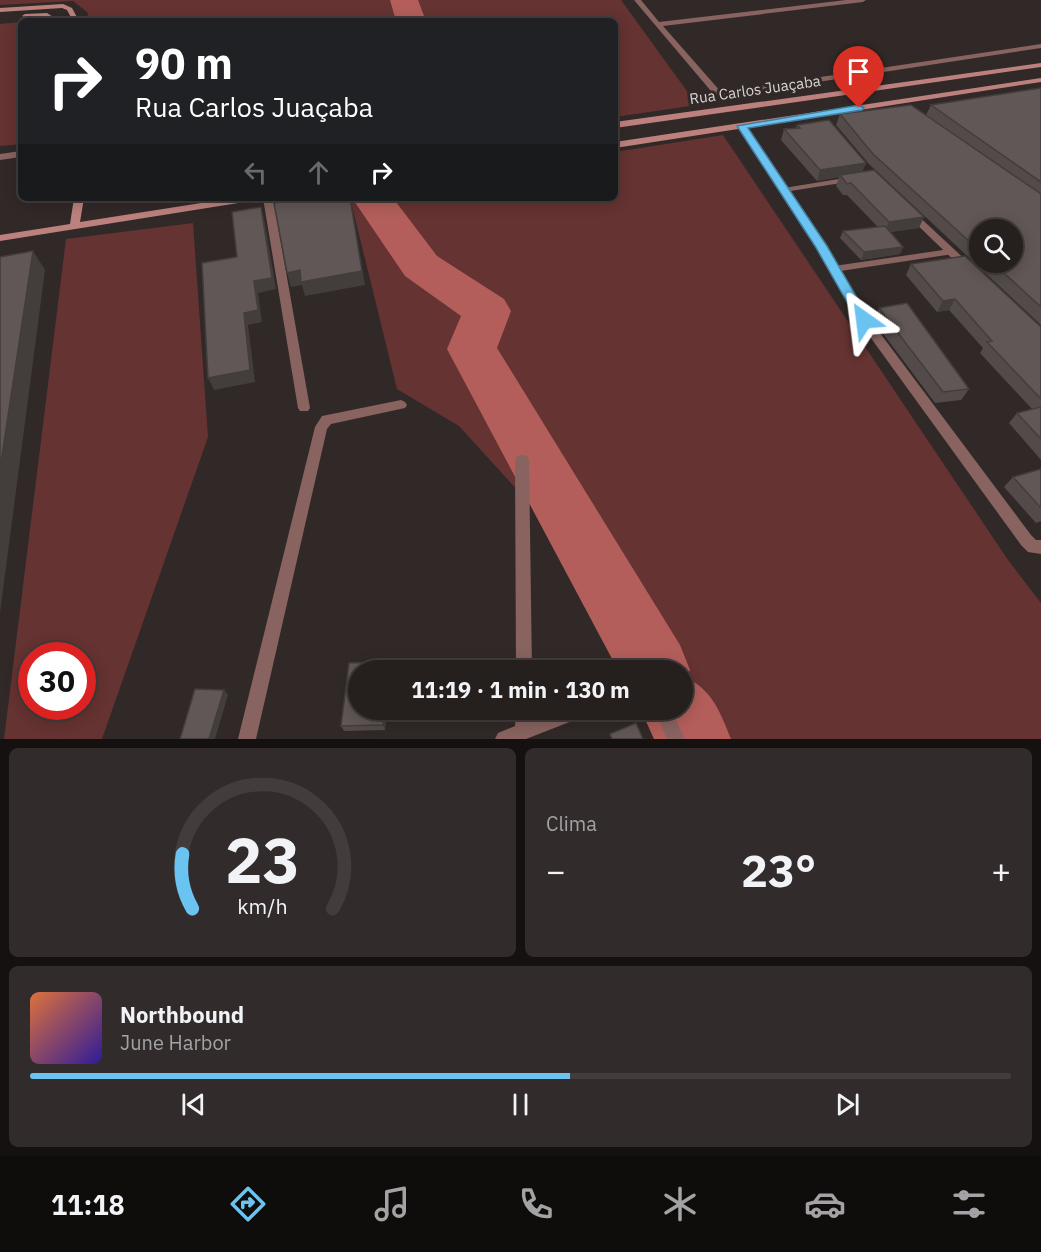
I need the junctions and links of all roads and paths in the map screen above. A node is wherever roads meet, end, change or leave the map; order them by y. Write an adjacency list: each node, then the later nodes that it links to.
1 (637, 0): 7 (street)
2 (863, 0): 7 (street)
3 (0, 10): 6 (street)
4 (0, 18): 5 (street)
5 (54, 18)
6 (74, 18)
7 (658, 24): 11 (street)
8 (1041, 46): 11 (street)
9 (1041, 65): 13 (street, Rua Carlos Juaçaba)
10 (1041, 80): 12 (street, Rua Carlos Juaçaba)
11 (719, 95): 13 (street)
12 (898, 102): 14 (lane); 15 (street, Rua Carlos Juaçaba)
13 (729, 109): 17 (street, Rua Carlos Juaçaba)
14 (912, 112)
15 (820, 114): 16 (street); 18 (street, Rua Carlos Juaçaba)
16 (827, 123)
17 (618, 125)
18 (742, 126): 19 (street, Rua Carlos Juaçaba); 23 (street)
19 (618, 145)
20 (18, 154): 21 (street)
21 (0, 157)
22 (861, 178): 23 (lane)
23 (784, 190): 31 (street)
24 (79, 201): 28 (street)
25 (231, 201): 28 (street)
26 (269, 201): 34 (street)
27 (898, 202): 30 (street)
28 (75, 225): 29 (street)
29 (0, 238)
30 (950, 252): 31 (lane); 32 (street)
31 (834, 269): 36 (street)
32 (975, 274)
33 (401, 405): 42 (street)
34 (304, 408)
35 (522, 460): 37 (street)
36 (1041, 547)
37 (524, 660)
38 (524, 720): 41 (street)
39 (553, 720): 41 (street)
40 (667, 720): 44 (street)
41 (524, 731): 43 (street)
42 (247, 739)
43 (504, 739)
44 (676, 739)

